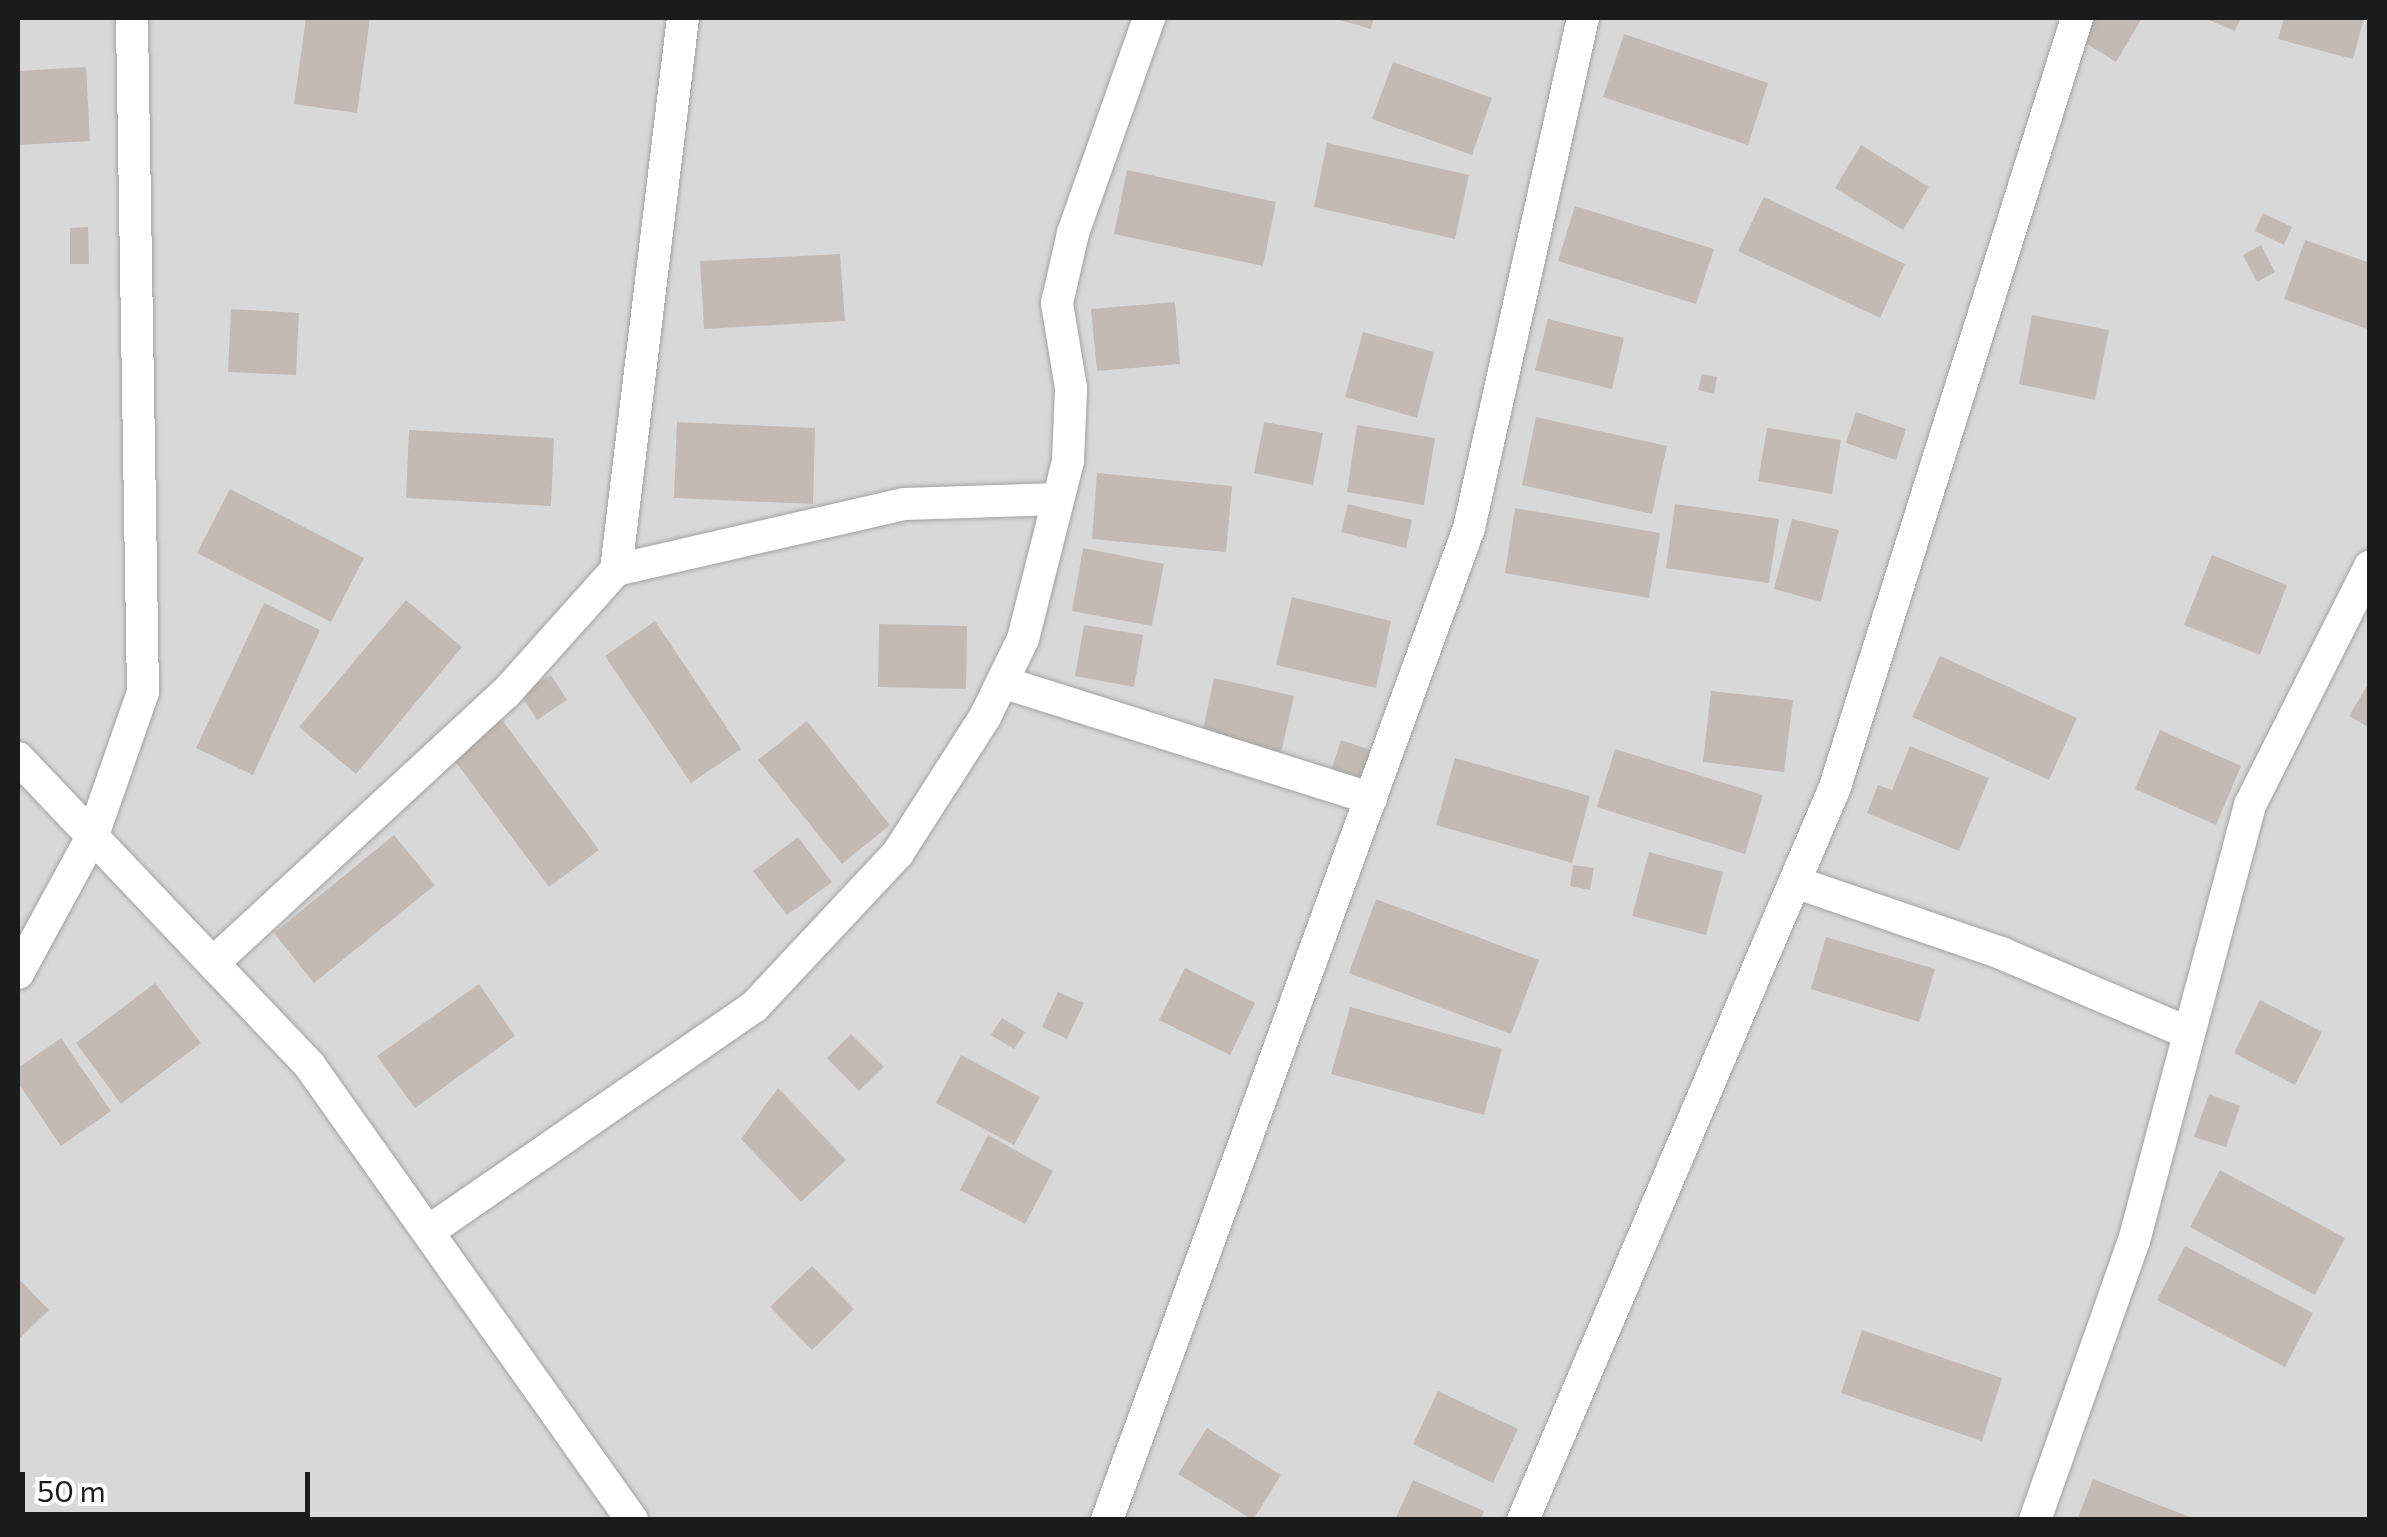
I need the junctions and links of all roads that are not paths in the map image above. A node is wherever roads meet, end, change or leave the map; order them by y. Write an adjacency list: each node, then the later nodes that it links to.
1 (132, 18): 12 (street)
2 (683, 18): 8 (street)
3 (1149, 18): 6 (street)
4 (1583, 18): 11 (street)
5 (2077, 18): 13 (street)
6 (1058, 500): 8 (street); 9 (street)
7 (2370, 566): 16 (street)
8 (616, 570): 14 (street)
9 (1002, 682): 11 (street); 17 (street)
10 (22, 769): 12 (street)
11 (1372, 798): 19 (street)
12 (93, 835): 14 (street); 15 (street)
13 (1794, 882): 16 (street); 20 (street)
14 (213, 963): 17 (street)
15 (18, 973)
16 (2189, 1033): 21 (street)
17 (429, 1230): 18 (street)
18 (632, 1520)
19 (1107, 1520)
20 (1524, 1520)
21 (2035, 1520)

